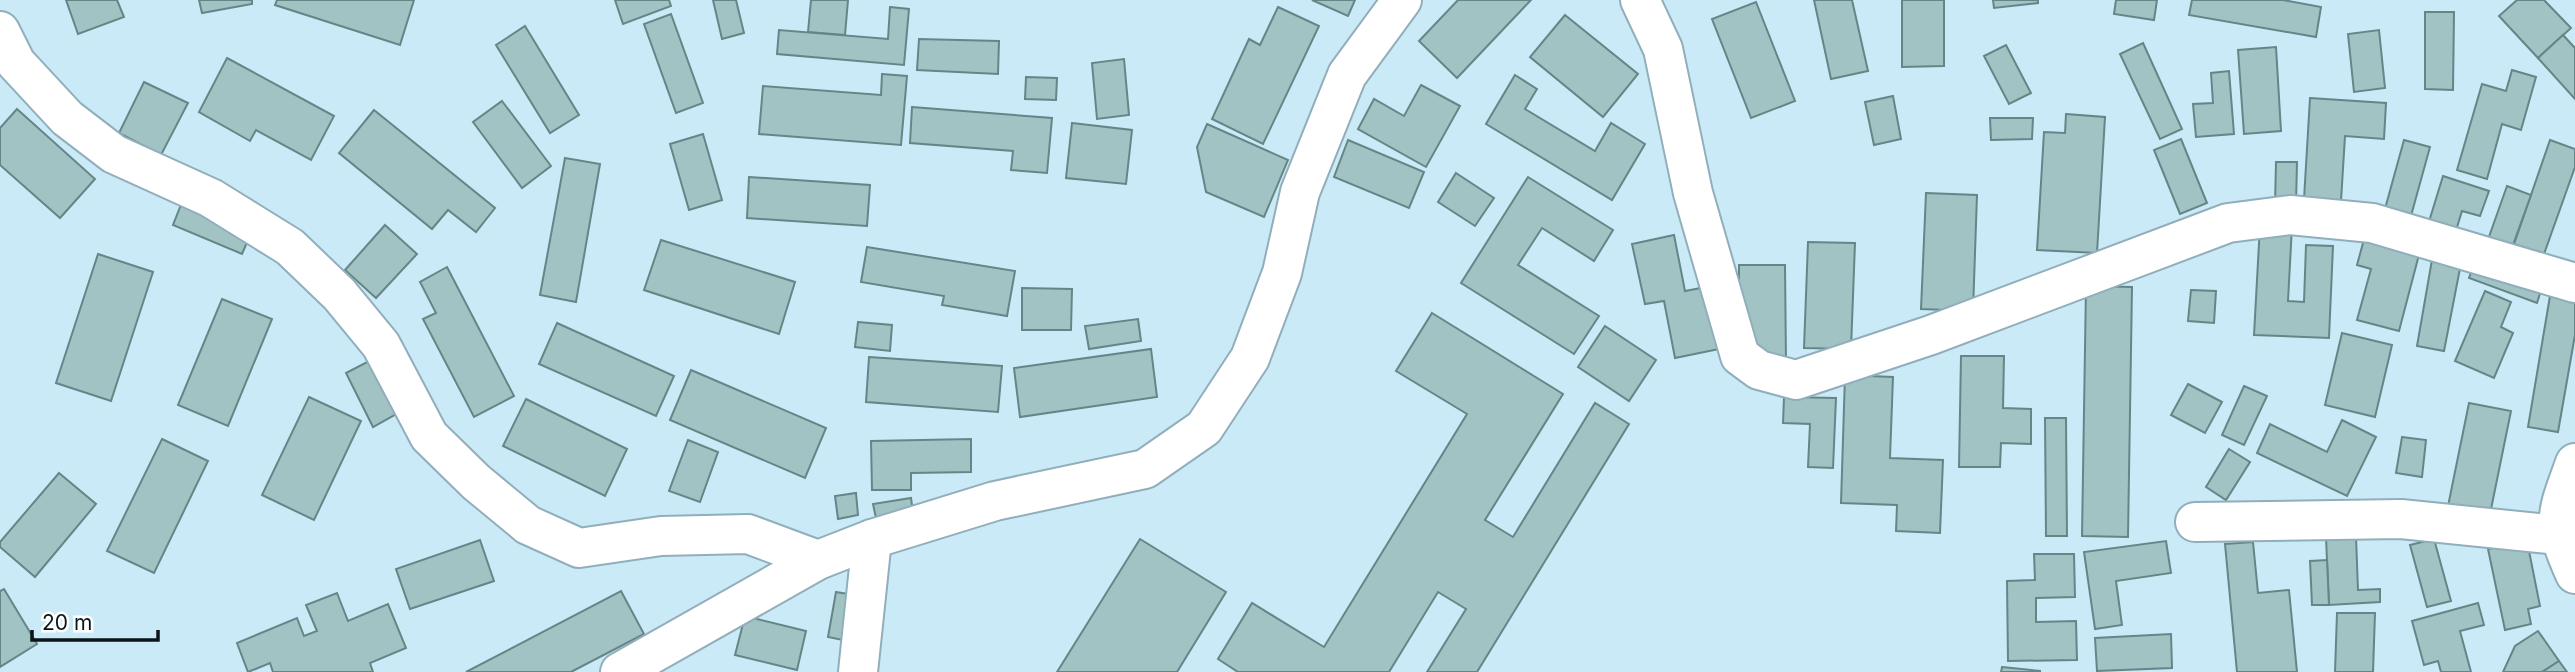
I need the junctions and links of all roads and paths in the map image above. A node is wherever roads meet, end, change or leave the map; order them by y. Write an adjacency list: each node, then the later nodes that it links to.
1 (1402, 0): 8 (street)
2 (1640, 0): 4 (street)
3 (0, 30): 9 (street)
4 (2575, 283)
5 (2575, 463): 7 (street)
6 (2194, 522): 7 (street)
7 (2558, 536): 10 (street)
8 (872, 539): 9 (street); 12 (street)
9 (818, 560): 11 (street)
10 (2575, 574)
11 (620, 672)
12 (858, 672)

